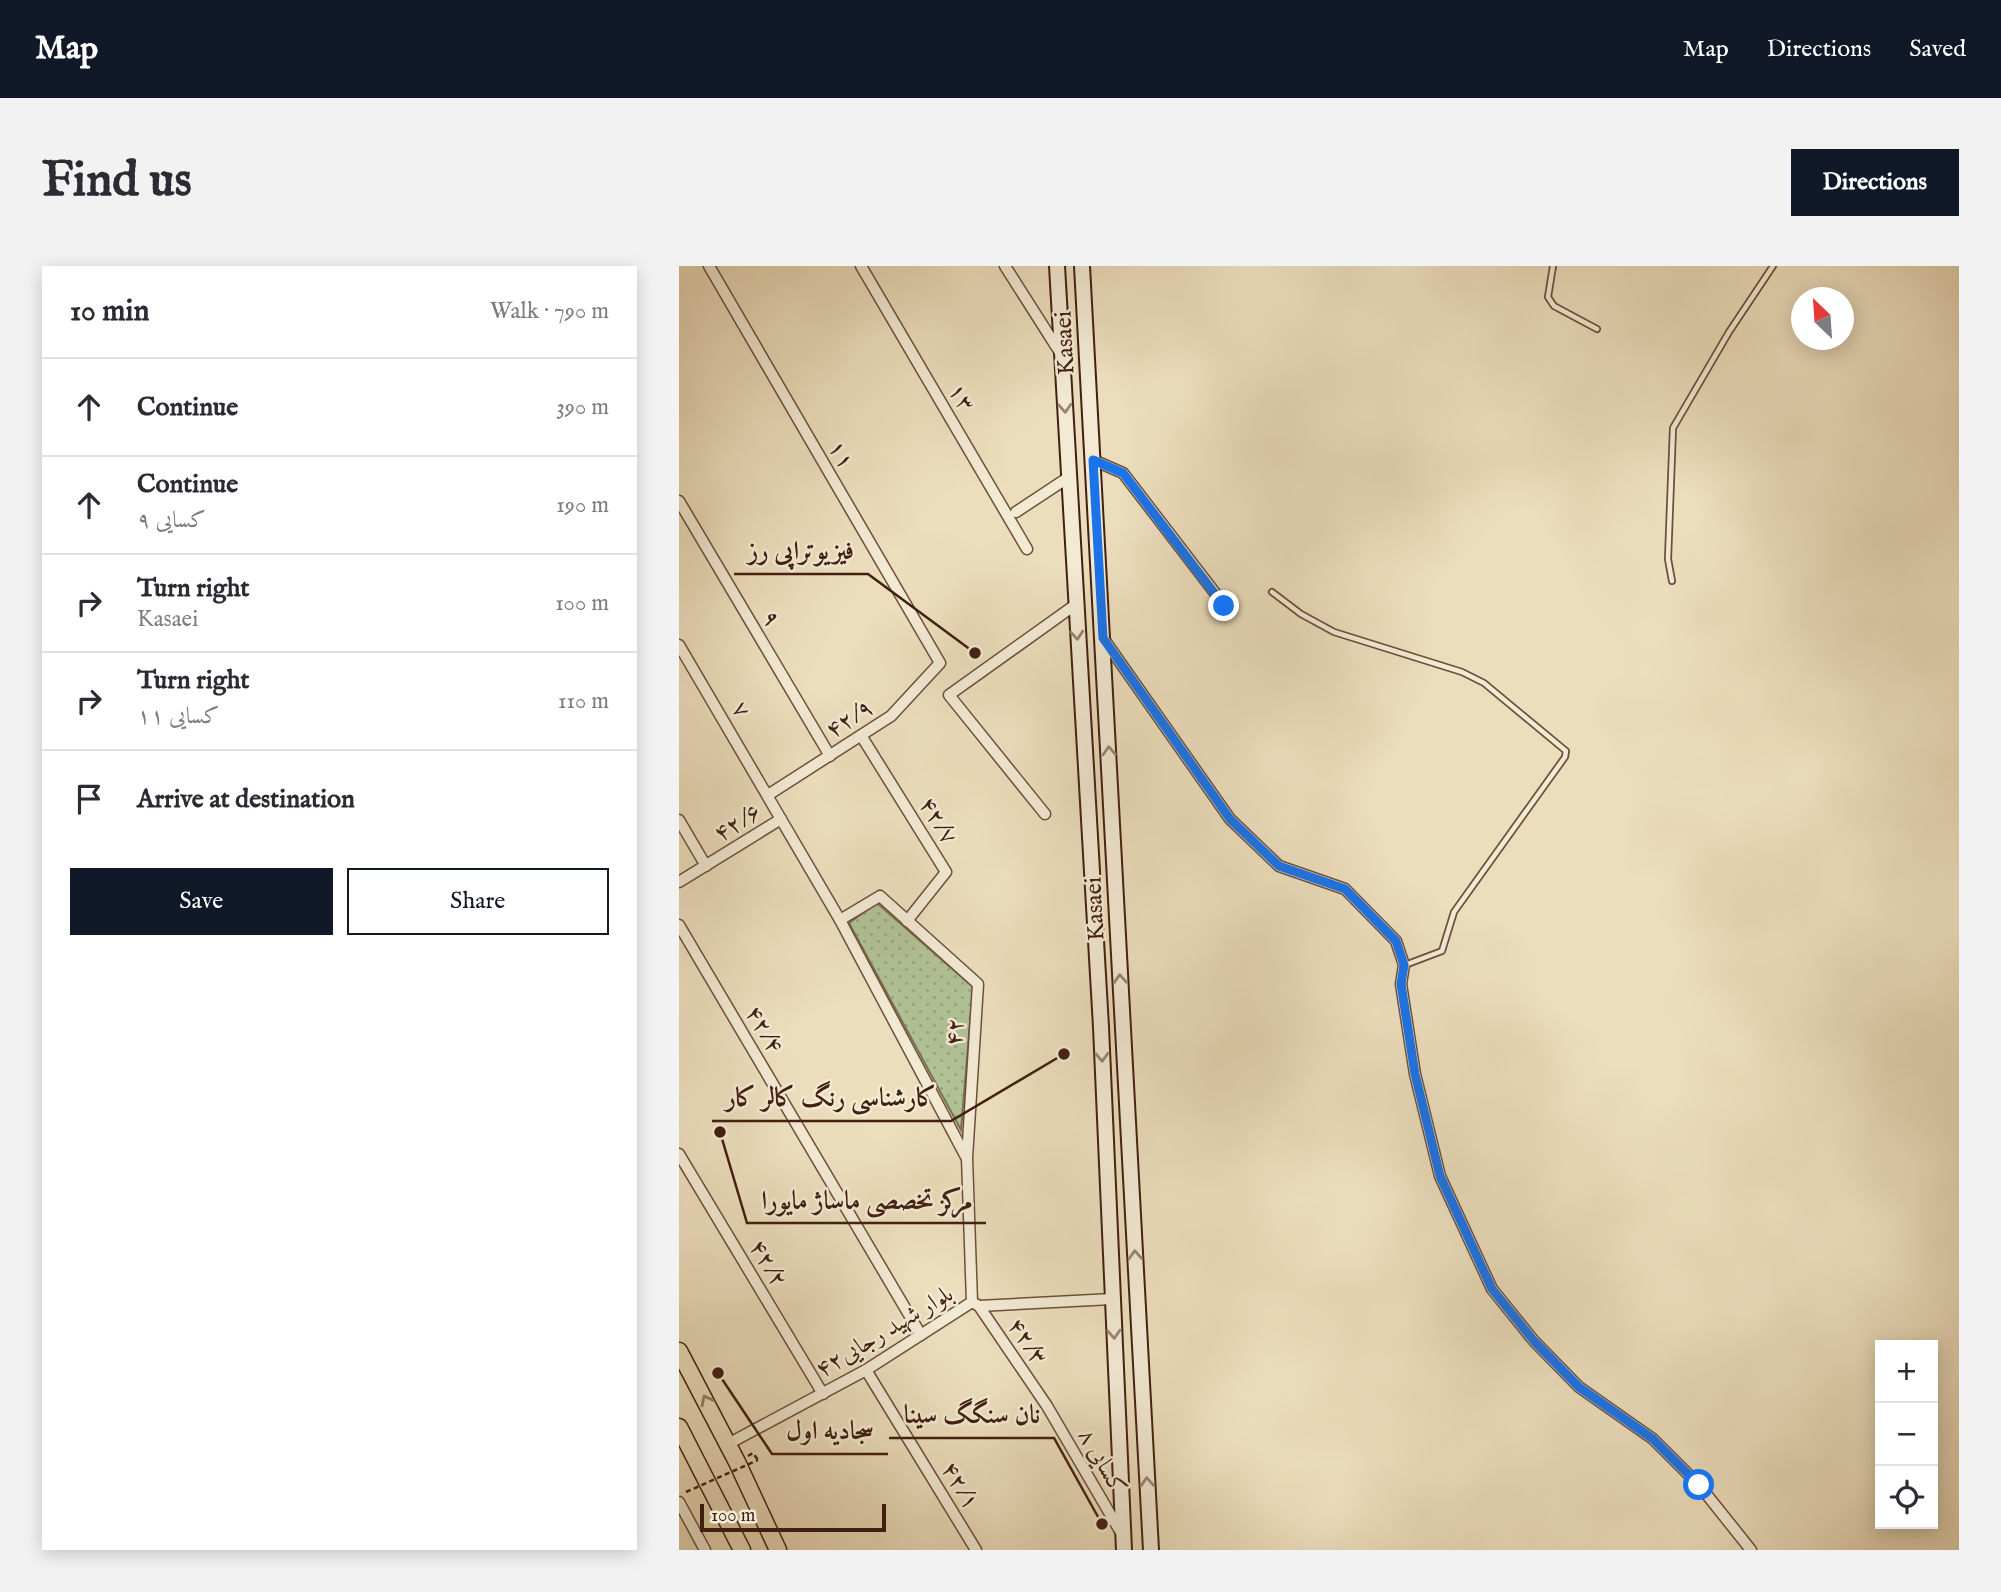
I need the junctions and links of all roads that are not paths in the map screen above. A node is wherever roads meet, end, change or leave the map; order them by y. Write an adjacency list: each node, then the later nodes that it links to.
1 (709, 266): 21 (street, ۱۱)
2 (860, 266): 14 (street, ۱۳)
3 (1005, 266): 9 (street)
4 (1057, 266): 9 (main road, Kasaei)
5 (1082, 266): 10 (main road, Kasaei)
6 (1553, 266): 8 (lane)
7 (1773, 266): 15 (lane)
8 (1597, 329)
9 (1062, 356): 11 (main road, Kasaei, one-way to 11)
10 (1093, 460): 18 (street); 19 (main road, Kasaei)
11 (1069, 477): 13 (street); 17 (main road, Kasaei)
12 (679, 501): 23 (street, ۹)
13 (1016, 513)
14 (1027, 549)
15 (1672, 581)
16 (1272, 592): 33 (lane)
17 (1075, 605): 25 (street); 35 (main road, Kasaei, one-way to 35)
18 (1224, 606)
19 (1103, 638): 33 (street); 34 (main road, Kasaei, one-way to 19)
20 (679, 645): 24 (street, ۷)
21 (940, 663): 22 (street, ۴۲/۹)
22 (862, 737): 23 (street, ۴۲/۹); 31 (street, ۴۲/۷)
23 (829, 755): 24 (street, ۴۲/۹)
24 (768, 795): 26 (street, ۴۲)
25 (1045, 814)
26 (781, 819): 28 (street, ۴۲/۶); 30 (street, ۴۲)
27 (679, 820): 28 (street)
28 (706, 866): 29 (street, ۴۲/۶)
29 (679, 882)
30 (840, 920): 31 (street, ۴۲); 37 (street, ۴۲)
31 (907, 921): 37 (street, ۴۲)
32 (679, 925): 40 (street, ۴۲/۴)
33 (1404, 965): 54 (street)
34 (1122, 1026): 35 (main road); 53 (main road, Kasaei, one-way to 34)
35 (1101, 1027): 38 (main road, Kasaei, one-way to 38)
36 (679, 1154): 43 (street, ۴۲/۲)
37 (967, 1158): 39 (street, بلوار شهید رجایی۴۲)
38 (1112, 1299): 39 (street); 48 (main road, Kasaei, one-way to 48)
39 (975, 1304): 40 (street, بلوار شهید رجایی۴۲); 44 (street, ۴۲/۳)
40 (921, 1335): 42 (street, بلوار شهید رجایی۴۲)
41 (679, 1350): 46 (main road, one-way to 41)
42 (866, 1370): 43 (street, بلوار شهید رجایی۴۲); 52 (street, ۴۲/۱)
43 (823, 1394): 46 (street, بلوار شهید رجایی۴۲)
44 (1047, 1406): 48 (street, ۸ کسایی)
45 (679, 1427): 50 (main road)
46 (729, 1444): 51 (main road)
47 (679, 1502): 49 (street)
48 (1124, 1544)
49 (705, 1550)
50 (742, 1550)
51 (778, 1550)
52 (976, 1550)
53 (1151, 1550)
54 (1751, 1550)

